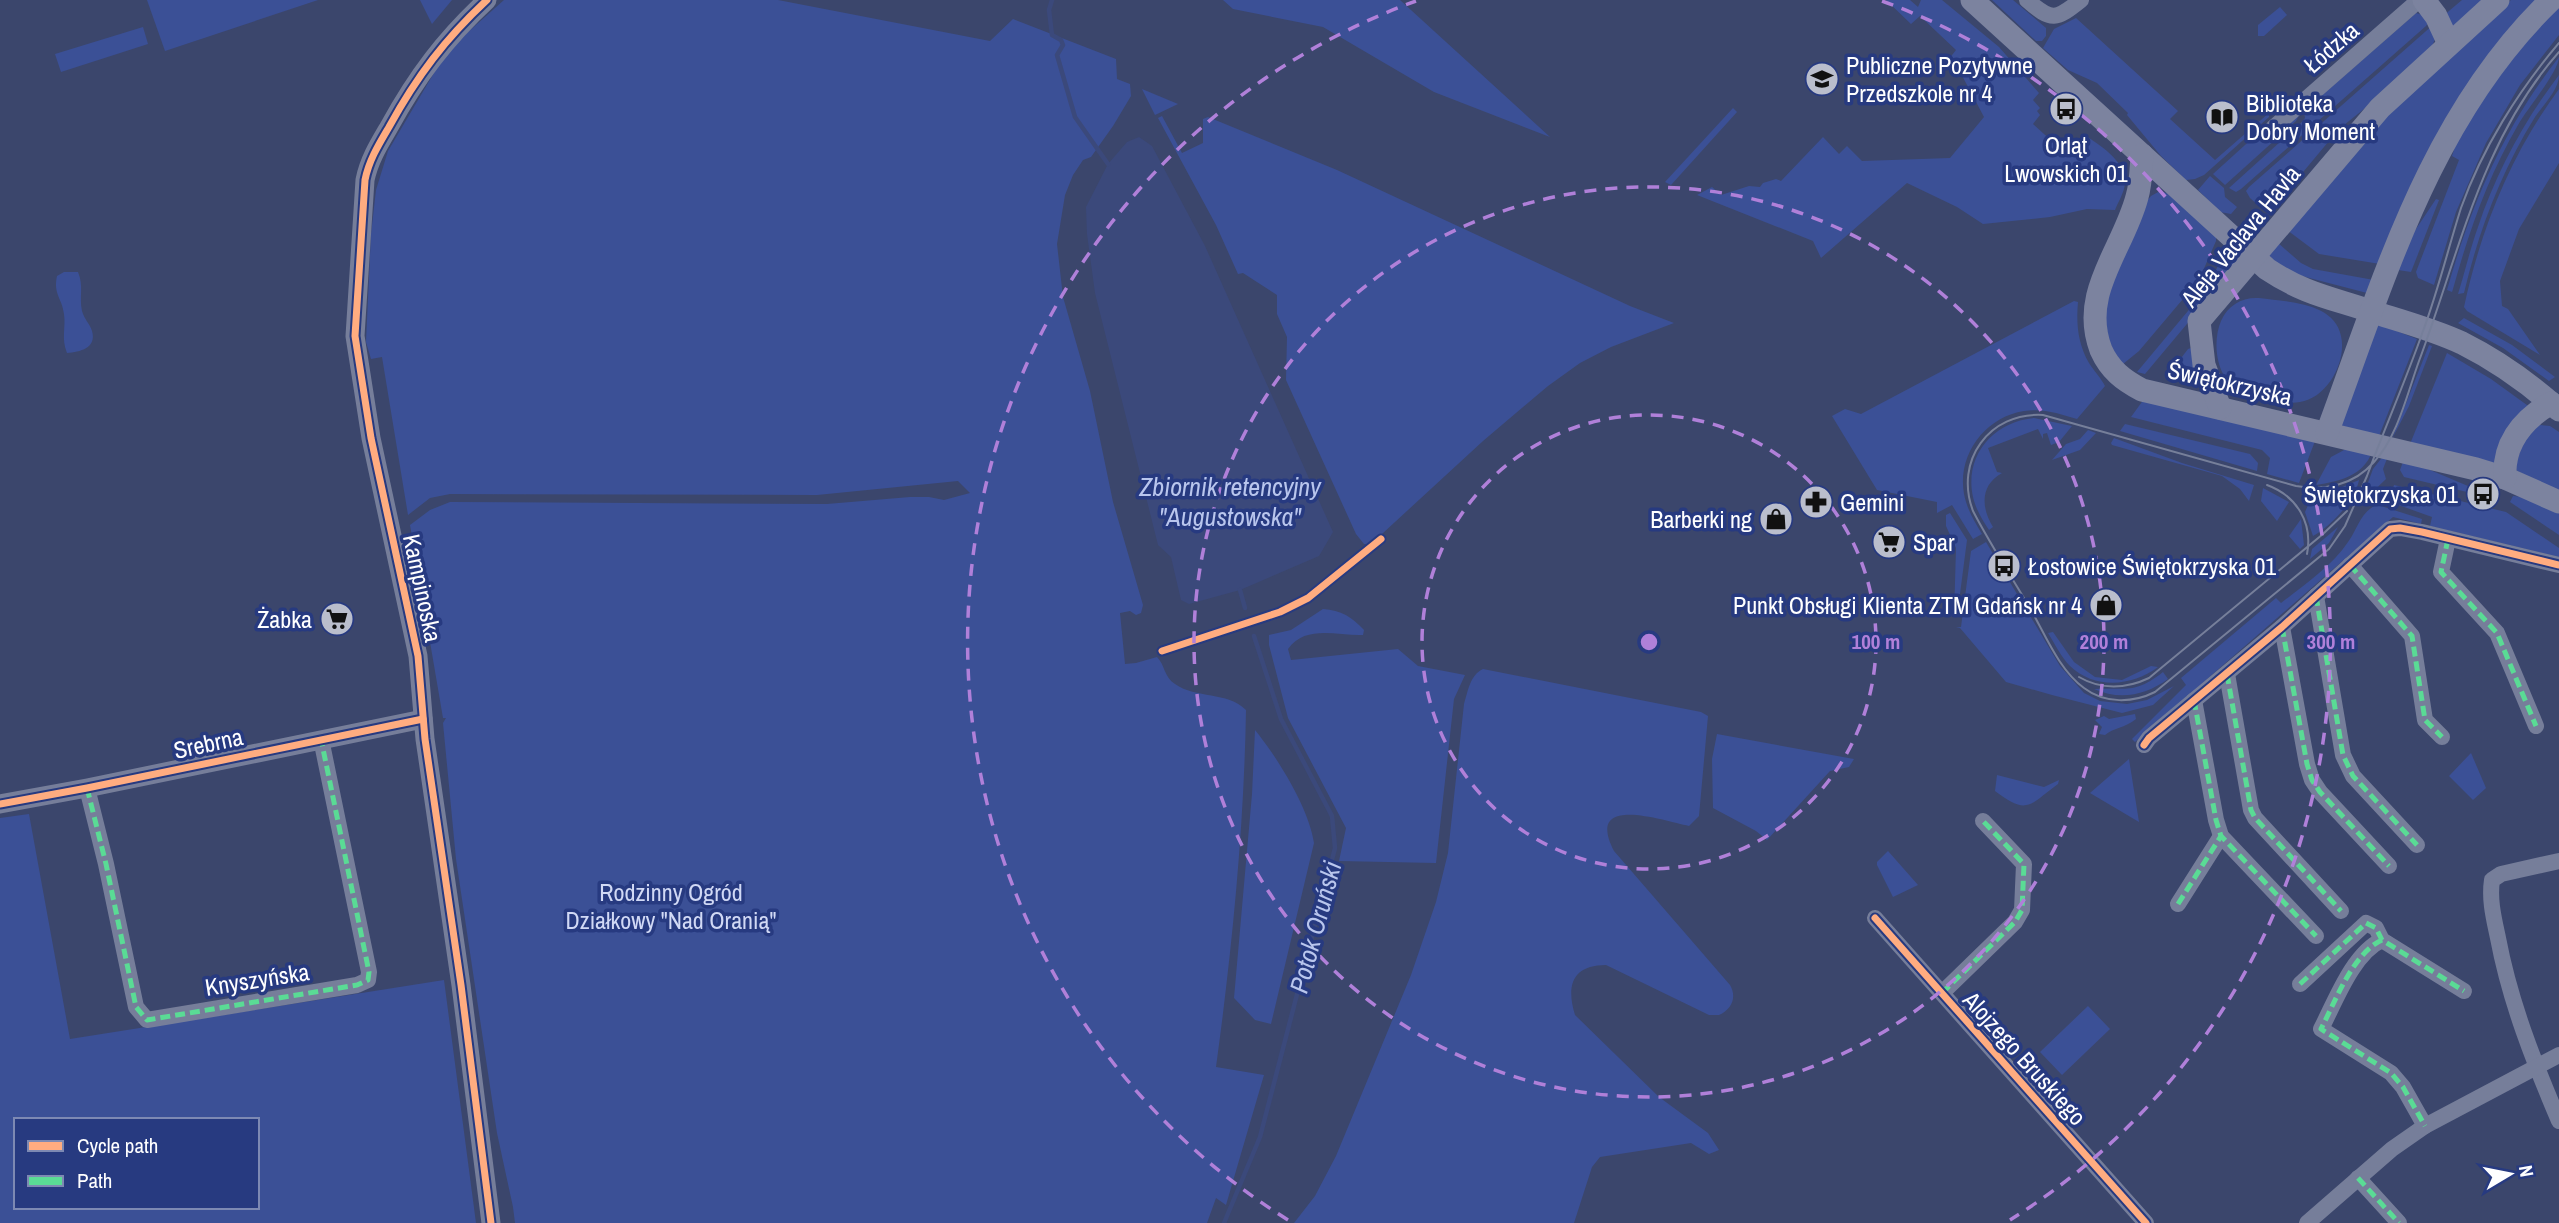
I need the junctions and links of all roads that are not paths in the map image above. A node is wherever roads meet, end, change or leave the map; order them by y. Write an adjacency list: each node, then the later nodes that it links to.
1 (487, 0): 27 (street, Kampinoska)
2 (1972, 0): 10 (main road)
3 (2027, 0): 4 (street)
4 (2081, 0)
5 (2421, 0): 8 (main road); 9 (street, Łódzka)
6 (2498, 0): 8 (main road, Aleja Vaclava Havla)
7 (2551, 0): 14 (main road)
8 (2449, 44): 13 (main road, Aleja Vaclava Havla)
9 (2273, 128)
10 (2142, 155): 11 (main road); 12 (main road, Świętokrzyska)
11 (2167, 179): 12 (main road); 13 (main road)
12 (2138, 196): 16 (main road, Świętokrzyska)
13 (2253, 258): 14 (main road); 16 (main road, Aleja Vaclava Havla)
14 (2372, 311): 15 (main road); 17 (main road)
15 (2555, 407): 18 (main road)
16 (2220, 408): 17 (main road, Świętokrzyska)
17 (2327, 433): 18 (main road, Świętokrzyska)
18 (2505, 478): 19 (main road, Świętokrzyska)
19 (2559, 502)
20 (2448, 539): 21 (street); 22 (street); 28 (street)
21 (2350, 565): 23 (street); 29 (street)
22 (2559, 565)
23 (2316, 597): 24 (street); 36 (street)
24 (2282, 627): 25 (street); 38 (street)
25 (2227, 674): 26 (street); 40 (street)
26 (2194, 700): 31 (street); 35 (street)
27 (423, 719): 30 (street, Srebrna); 52 (street, Kampinoska)
28 (2536, 726)
29 (2442, 737)
30 (321, 739): 32 (street, Srebrna); 32 (street, Knyszyńska)
31 (2144, 746)
32 (87, 788): 33 (street, Srebrna)
33 (0, 804)
34 (1983, 821): 46 (street)
35 (2221, 836): 39 (street); 42 (street)
36 (2417, 845)
37 (2559, 861): 48 (street)
38 (2389, 866)
39 (2178, 904)
40 (2341, 912)
41 (1875, 918): 46 (street, Alojzego Bruskiego)
42 (2316, 936)
43 (2382, 940): 44 (street); 45 (street); 50 (street)
44 (2300, 984)
45 (2464, 991)
46 (1942, 993): 53 (street, Alojzego Bruskiego)
47 (2559, 1055): 48 (street)
48 (2535, 1066): 49 (street); 50 (street)
49 (2559, 1121)
50 (2425, 1126): 51 (street)
51 (2358, 1178): 54 (street); 55 (street)
52 (491, 1223)
53 (2146, 1223)
54 (2307, 1223)
55 (2399, 1223)

